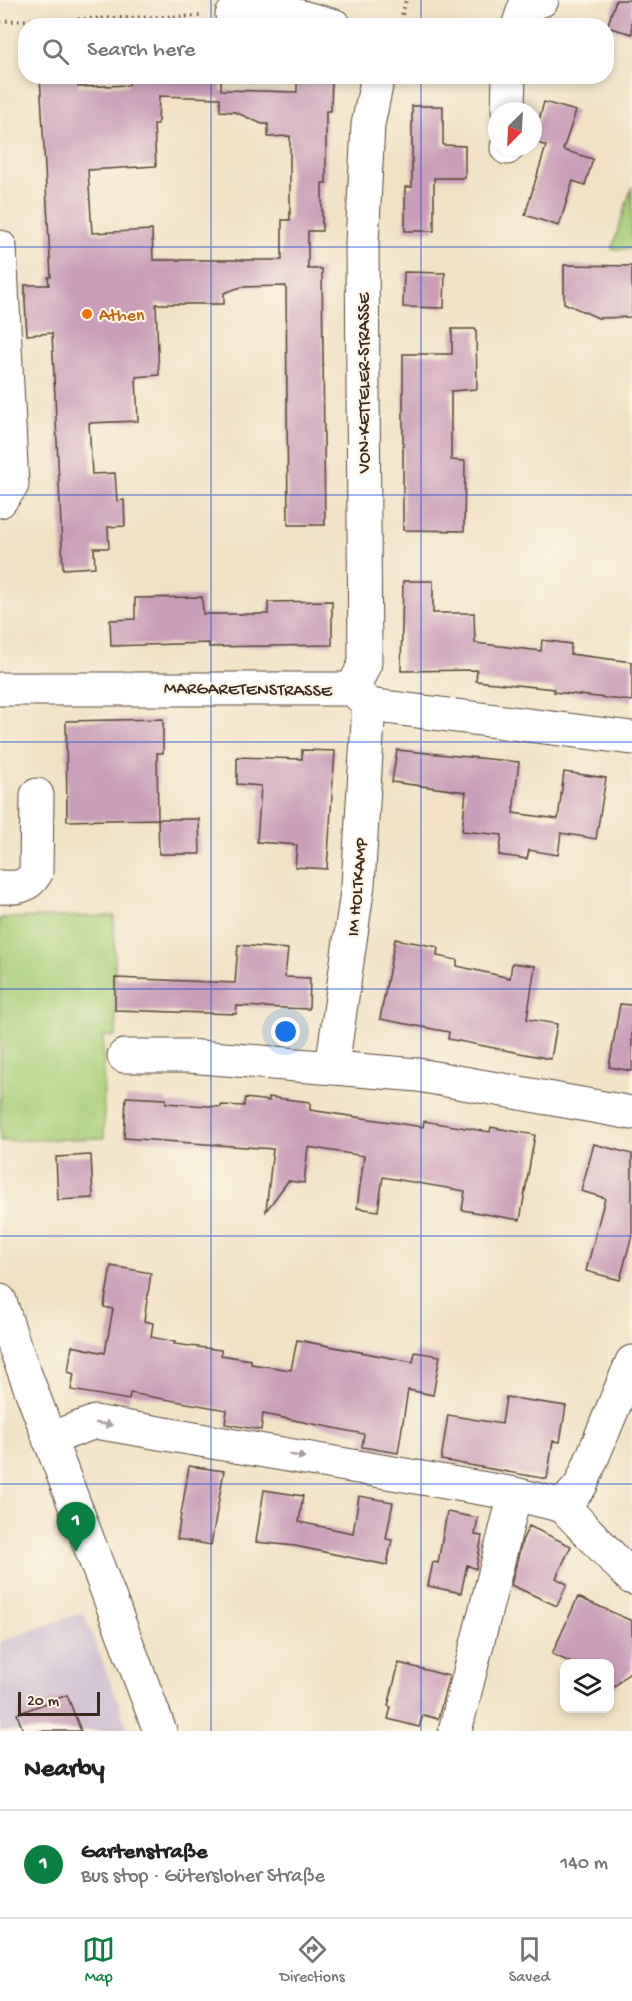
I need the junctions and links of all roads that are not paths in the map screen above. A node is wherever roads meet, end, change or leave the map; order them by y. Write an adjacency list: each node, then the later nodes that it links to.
1 (542, 0): 4 (street)
2 (232, 15): 3 (street)
3 (305, 18)
4 (521, 18)
5 (376, 84): 11 (street, VON-KETTELER-STRASSE)
6 (509, 84): 7 (street)
7 (508, 102)
8 (0, 247): 9 (street)
9 (0, 501)
10 (0, 689): 11 (street, MARGARETENSTRASSE)
11 (361, 697): 12 (street, MARGARETENSTRASSE); 16 (street, IM HOLTKAMP)
12 (632, 738)
13 (37, 795): 14 (street)
14 (0, 887)
15 (124, 1056): 16 (street)
16 (332, 1067): 17 (street)
17 (632, 1113)
18 (0, 1301): 20 (street)
19 (632, 1362): 22 (street)
20 (49, 1439): 21 (street, one-way to 21); 24 (street)
21 (515, 1494): 22 (street); 25 (street)
22 (563, 1506): 23 (street)
23 (632, 1578)
24 (160, 1731)
25 (454, 1731)

